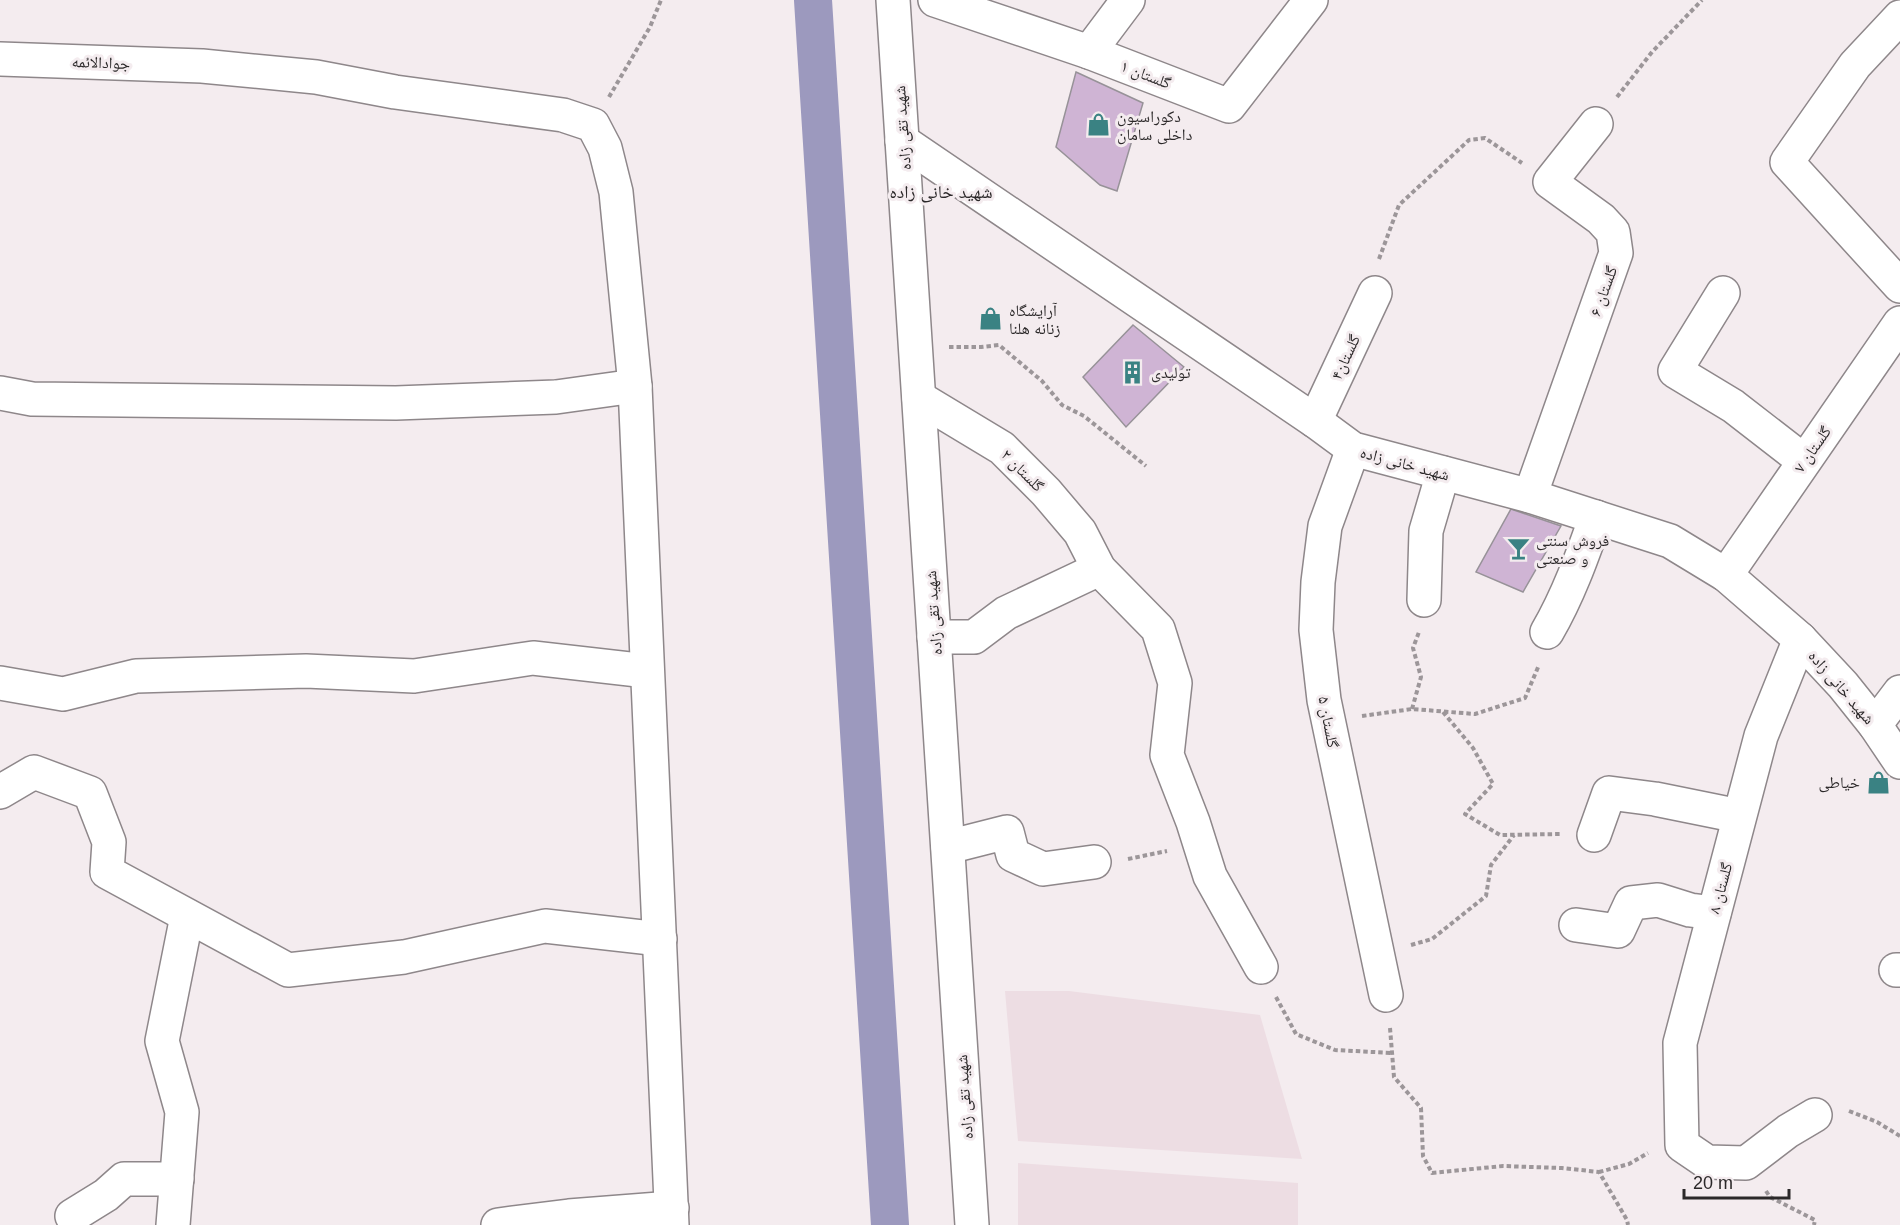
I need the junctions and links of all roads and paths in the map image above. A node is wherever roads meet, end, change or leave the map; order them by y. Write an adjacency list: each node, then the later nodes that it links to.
1 (661, 0): 11 (path)
2 (893, 0): 12 (street, شهید تقی زاده)
3 (935, 0): 8 (street, گلستان ۱)
4 (1128, 0): 8 (street)
5 (1311, 0): 8 (street, گلستان ۱)
6 (1702, 0): 10 (path)
7 (1900, 16): 14 (street)
8 (1089, 52)
9 (0, 58): 11 (street, جوادالائمه)
10 (1596, 124): 13 (street)
11 (592, 125): 19 (street)
12 (902, 141): 18 (street, شهید تقی زاده); 22 (street, شهید خانی زاده)
13 (1550, 182): 15 (path); 27 (street, گلستان ۶)
14 (1900, 286)
15 (1376, 293): 22 (street, گلستان۴)
16 (1723, 293): 24 (street)
17 (1900, 323): 24 (street, گلستان ٧)
18 (915, 348): 21 (street, شهید تقی زاده); 25 (path)
19 (635, 386): 20 (street); 35 (street)
20 (0, 393)
21 (919, 398): 29 (street, گلستان ۲); 33 (street, شهید تقی زاده)
22 (1315, 421): 23 (street, شهید خانی زاده)
23 (1353, 449): 26 (street, شهید خانی زاده); 40 (street, گلستان ۵)
24 (1804, 461): 30 (street, گلستان ٧)
25 (1146, 466)
26 (1443, 473): 27 (street, شهید خانی زاده); 31 (street)
27 (1530, 496): 28 (street, شهید خانی زاده)
28 (1596, 517): 30 (street, شهید خانی زاده); 32 (street)
29 (1099, 570): 33 (street); 47 (street, گلستان ۲)
30 (1726, 575): 34 (street, شهید خانی زاده)
31 (1424, 600): 38 (path)
32 (1547, 632): 39 (path)
33 (934, 637): 48 (street, شهید تقی زاده)
34 (1800, 639): 41 (street, شهید خانی زاده); 44 (street, گلستان ۸)
35 (647, 671): 36 (street); 53 (street)
36 (0, 683)
37 (1900, 692): 41 (street)
38 (1412, 710): 39 (path); 40 (path)
39 (1443, 712): 45 (path)
40 (1328, 721): 55 (street, گلستان ۵)
41 (1875, 725): 42 (street, شهید خانی زاده)
42 (1900, 762)
43 (0, 792): 51 (street)
44 (1739, 816): 46 (street); 50 (street, گلستان ۸)
45 (1515, 835): 46 (path); 55 (path)
46 (1594, 835)
47 (1200, 844): 49 (path); 54 (street, گلستان ۲)
48 (948, 847): 49 (street); 67 (street, شهید تقی زاده)
49 (1094, 862)
50 (1714, 913): 52 (street); 59 (street, گلستان ۸)
51 (187, 916): 53 (street); 62 (street)
52 (1576, 925)
53 (660, 939): 64 (street)
54 (1261, 967): 56 (path)
55 (1383, 980): 56 (path)
56 (1392, 1053): 61 (path)
57 (1815, 1115): 58 (path); 60 (street)
58 (1900, 1136)
59 (1682, 1145): 60 (street); 61 (path)
60 (1746, 1163): 69 (path)
61 (1599, 1172): 68 (path)
62 (177, 1179): 63 (street); 65 (street)
63 (72, 1216)
64 (672, 1216): 66 (street)
65 (173, 1225)
66 (498, 1225)
67 (972, 1225)
68 (1628, 1225)
69 (1814, 1225)

